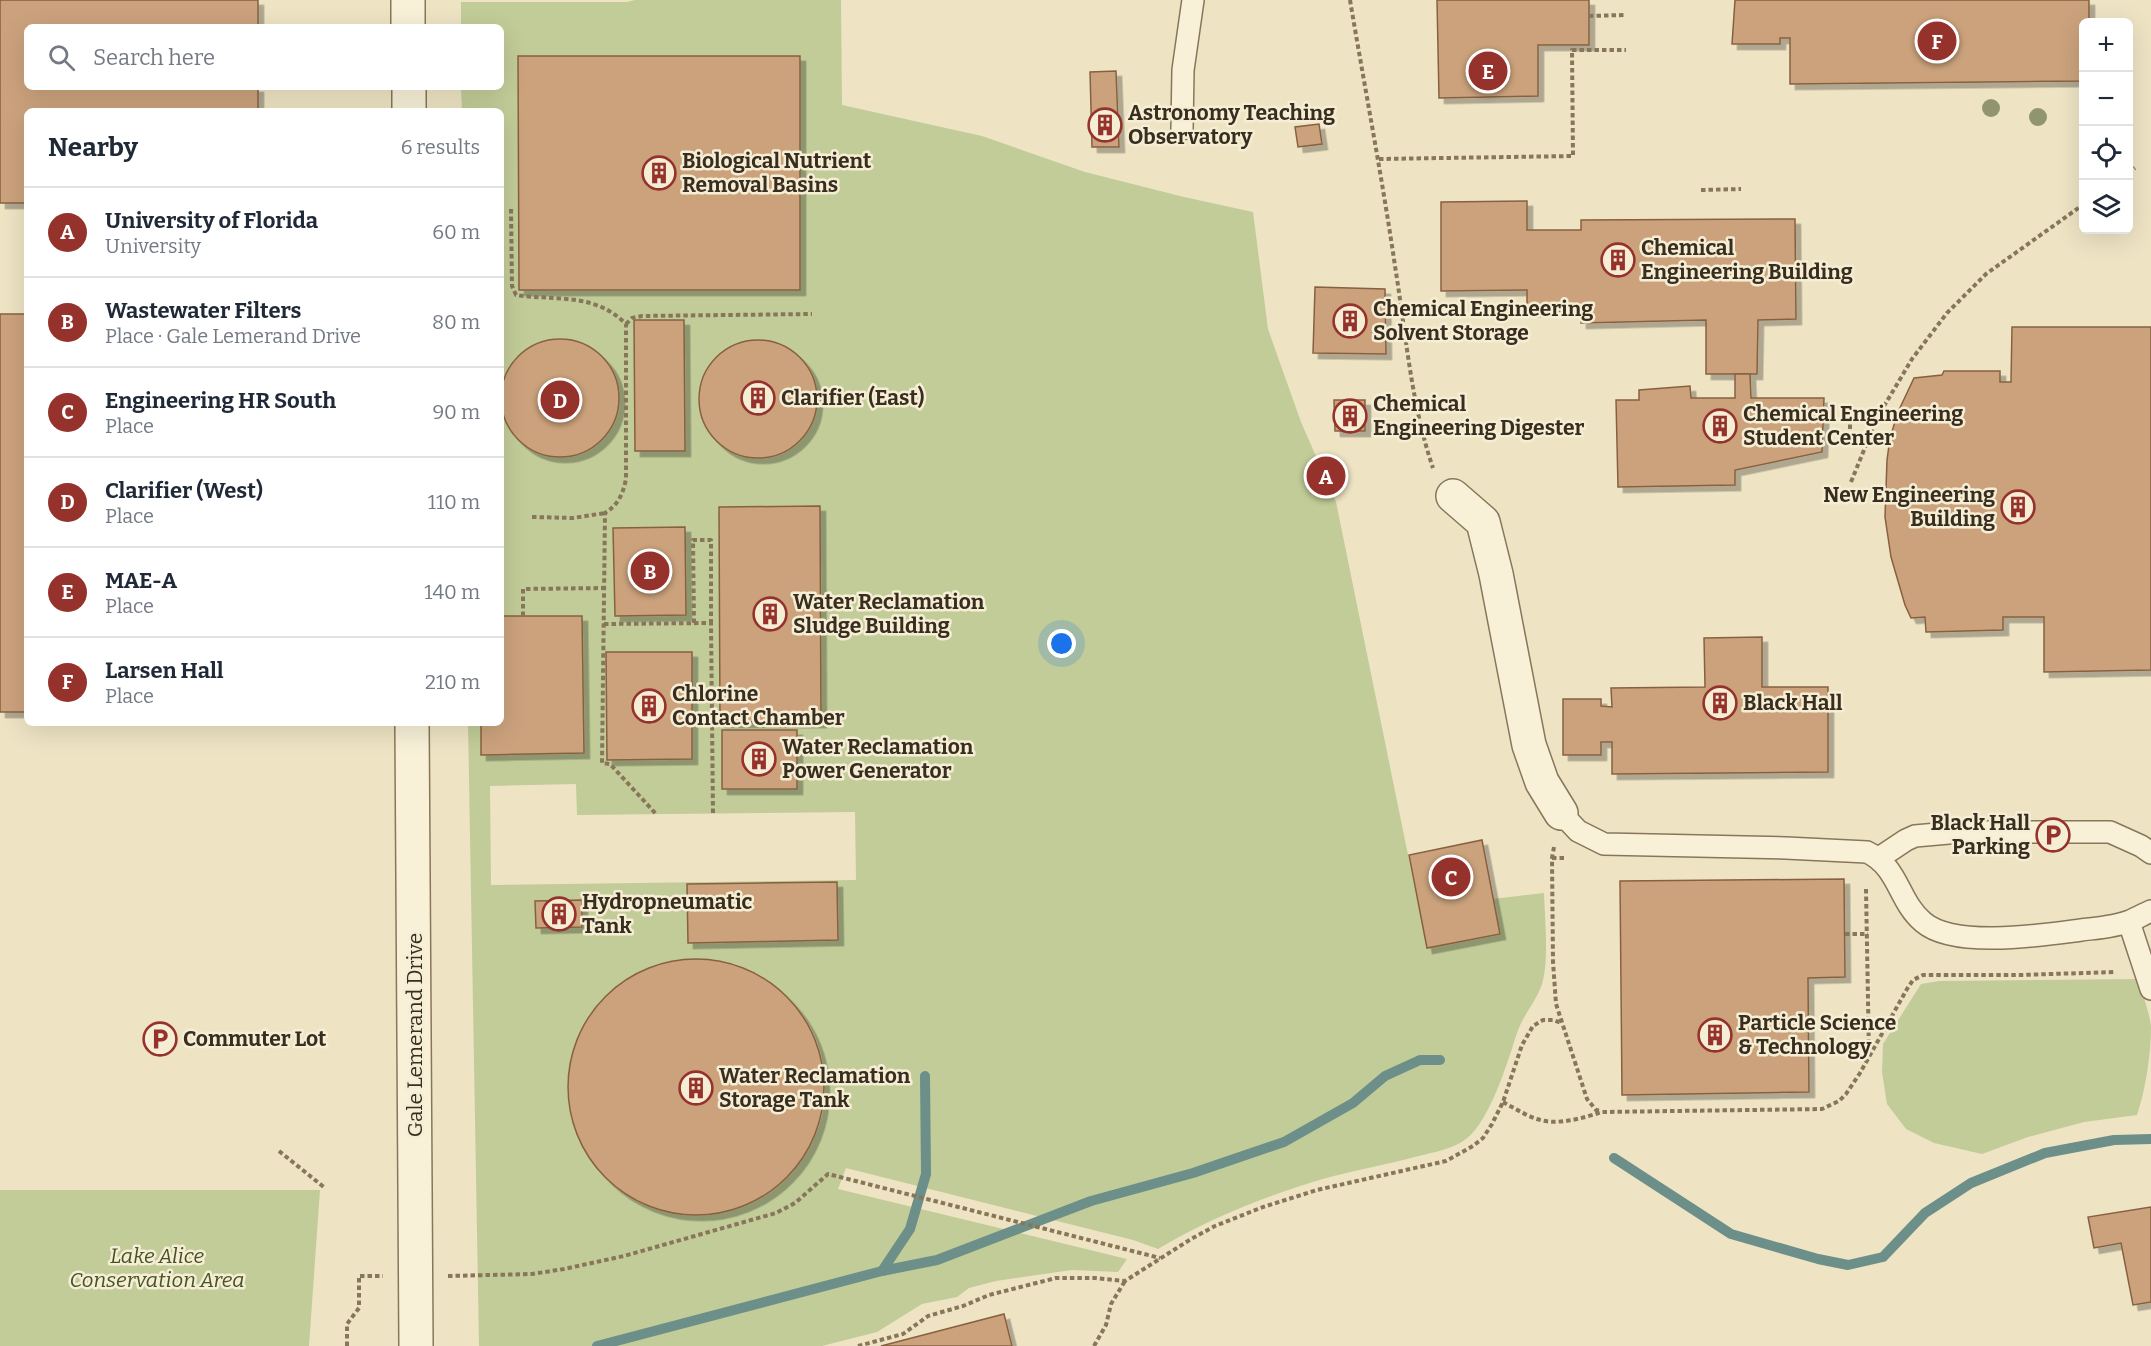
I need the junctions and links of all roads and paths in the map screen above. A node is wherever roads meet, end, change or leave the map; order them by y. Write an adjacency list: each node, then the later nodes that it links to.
1 (408, 0): 6 (street)
2 (1193, 0): 10 (lane)
3 (1350, 0): 11 (path)
4 (1624, 15): 5 (path)
5 (1589, 16)
6 (408, 24)
7 (1626, 50): 11 (path)
8 (409, 90): 9 (street)
9 (409, 108)
10 (1182, 129)
11 (1378, 159): 23 (path)
12 (2136, 168): 13 (path)
13 (2133, 170)
14 (1741, 189): 15 (path)
15 (1701, 190)
16 (2079, 208): 22 (path)
17 (511, 209): 19 (path)
18 (812, 314): 19 (path)
19 (626, 324): 24 (path)
20 (1850, 408): 21 (path)
21 (1850, 429)
22 (1851, 482)
23 (1453, 496): 32 (street)
24 (605, 513): 25 (path); 26 (path)
25 (532, 517)
26 (604, 588): 27 (path); 30 (path)
27 (523, 616)
28 (711, 622): 29 (path); 29 (path); 33 (path)
29 (694, 623): 30 (path)
30 (604, 624): 34 (path)
31 (412, 726): 56 (street, Gale Lemerand Drive)
32 (1560, 813): 36 (path); 38 (lane)
33 (713, 814)
34 (657, 815)
35 (2151, 853): 38 (lane)
36 (1552, 858): 37 (path); 45 (path)
37 (1571, 858)
38 (1879, 858): 41 (lane)
39 (1866, 884): 43 (path)
40 (2151, 911): 41 (lane)
41 (2129, 922): 44 (lane)
42 (1845, 934): 43 (path)
43 (1868, 934): 46 (path)
44 (2148, 980): 46 (path)
45 (1562, 1023): 47 (path); 48 (path)
46 (1869, 1057): 48 (path)
47 (1503, 1102): 48 (path); 51 (path)
48 (1602, 1112)
49 (279, 1151): 50 (path)
50 (325, 1188)
51 (1160, 1258): 53 (path); 54 (path)
52 (359, 1276): 55 (path)
53 (465, 1276)
54 (1125, 1281): 57 (path); 58 (path)
55 (347, 1346)
56 (416, 1346)
57 (858, 1346)
58 (1094, 1346)

